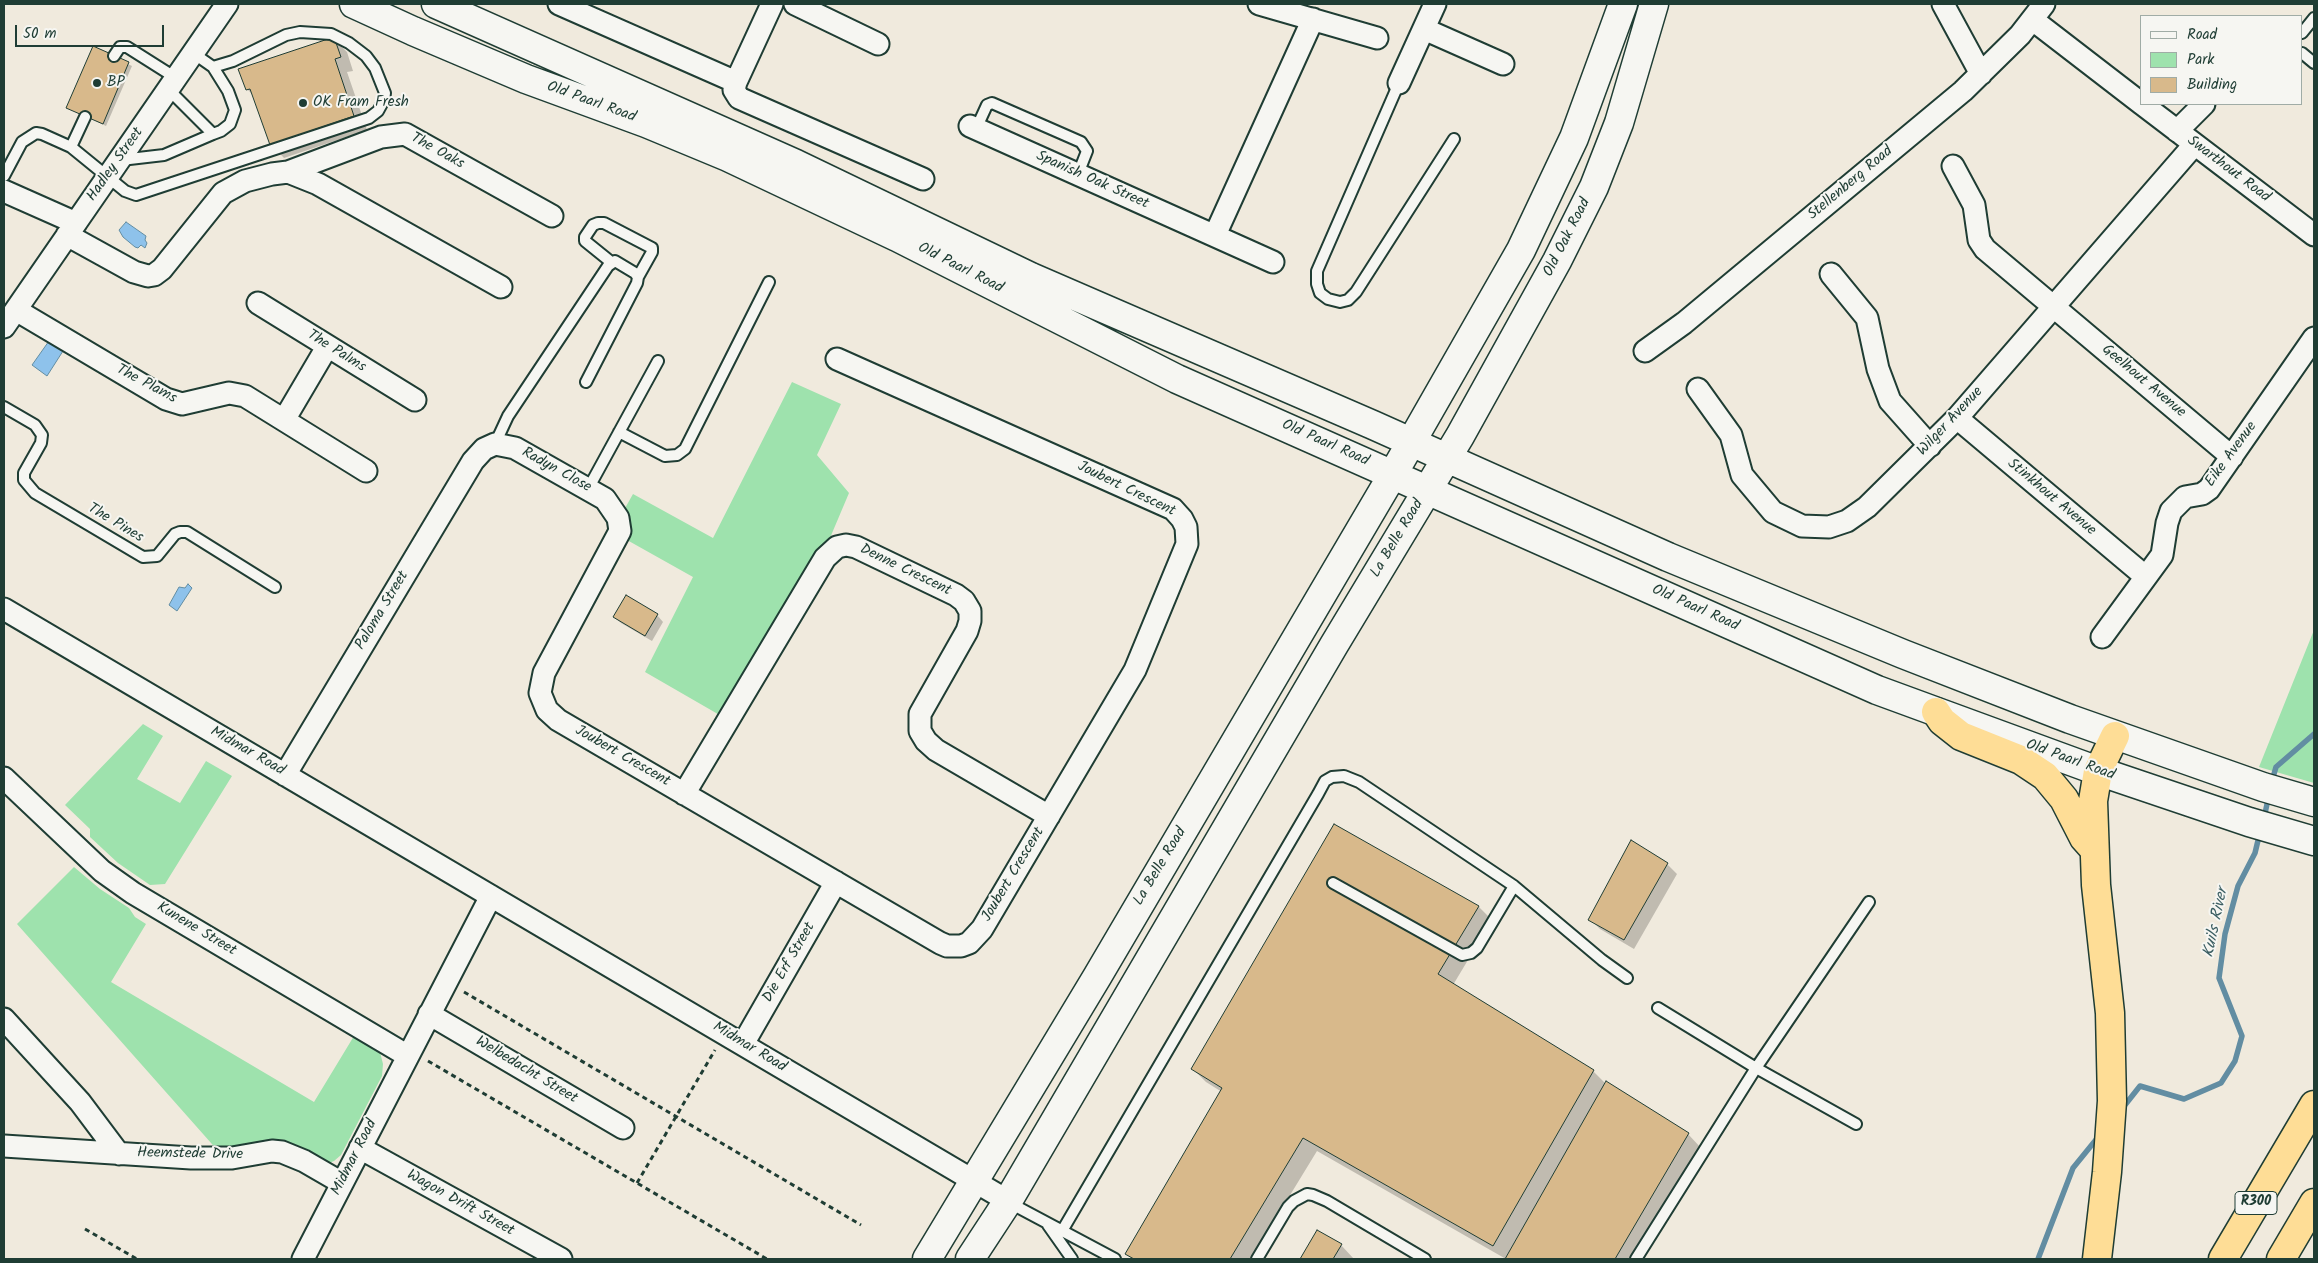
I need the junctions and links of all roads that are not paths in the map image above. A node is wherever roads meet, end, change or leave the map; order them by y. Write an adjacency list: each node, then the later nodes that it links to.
1 (227, 4): 19 (street, Hadley Street)
2 (354, 4): 77 (main road, Old Paarl Road)
3 (436, 4): 71 (main road, Old Paarl Road)
4 (559, 4): 26 (street)
5 (772, 4): 26 (street)
6 (795, 4): 18 (street)
7 (1259, 4): 14 (street)
8 (1435, 4): 15 (street)
9 (1623, 4): 71 (main road)
10 (1654, 4): 74 (main road, Old Oak Road)
11 (1943, 4): 25 (street)
12 (2039, 12): 25 (street, Stellenberg Road); 29 (street, Swarthout Road)
13 (2314, 18): 16 (lane)
14 (1313, 19): 17 (street); 49 (street)
15 (1424, 30): 23 (street); 27 (street)
16 (2303, 32)
17 (1377, 38)
18 (878, 44)
19 (193, 53): 24 (lane); 28 (street, Hadley Street)
20 (2303, 54): 22 (lane)
21 (114, 56): 28 (lane)
22 (2314, 63)
23 (1503, 64)
24 (213, 67): 35 (lane); 40 (lane)
25 (1981, 74): 61 (street, Stellenberg Road)
26 (736, 82): 44 (street)
27 (1398, 83): 36 (lane)
28 (172, 84): 35 (lane); 40 (street, Hadley Street)
29 (2140, 102)
30 (2143, 105): 34 (street, Swarthout Road)
31 (2203, 105): 34 (street)
32 (85, 117): 38 (lane)
33 (973, 127): 42 (street, Spanish Oak Street); 42 (lane)
34 (2177, 131): 37 (street, Swarthout Road)
35 (213, 134): 40 (lane)
36 (1454, 139)
37 (2194, 145): 48 (street, Swarthout Road); 57 (street, Wilger Avenue)
38 (71, 147): 40 (lane); 43 (lane)
39 (1953, 166): 57 (street, Geelhout Avenue)
40 (114, 168): 47 (street, Hadley Street)
41 (288, 172): 46 (street, The Oaks); 47 (street, The Oaks); 55 (street)
42 (1078, 174): 49 (street, Spanish Oak Street)
43 (4, 176)
44 (922, 179)
45 (4, 191): 47 (street)
46 (552, 216)
47 (72, 229): 58 (street, Hadley Street)
48 (2314, 235)
49 (1215, 236): 51 (street, Spanish Oak Street)
50 (611, 262): 53 (lane); 53 (lane); 72 (lane)
51 (1273, 262)
52 (1831, 274): 73 (street)
53 (638, 277): 64 (lane)
54 (768, 282): 70 (lane)
55 (502, 286)
56 (258, 303): 60 (street, The Palms)
57 (2054, 306): 68 (street, Wilger Avenue); 75 (street, Geelhout Avenue)
58 (10, 318): 69 (street, The Plams)
59 (2314, 338): 75 (street, Eike Avenue)
60 (327, 347): 66 (street, The Palms); 69 (street)
61 (1645, 351)
62 (838, 359): 92 (street, Joubert Crescent)
63 (658, 361): 70 (lane)
64 (586, 382)
65 (1698, 390): 73 (street, Wilger Avenue)
66 (415, 400)
67 (4, 407): 82 (lane, The Pines)
68 (1957, 418): 73 (street, Wilger Avenue); 81 (street, Stinkhout Avenue)
69 (284, 420): 76 (street, The Plams)
70 (619, 432): 78 (lane)
71 (1411, 442): 74 (main road, Old Paarl Road); 77 (main road, La Belle Road)
72 (489, 446): 78 (street, Radyn Close); 88 (street, Paloma Street)
73 (1930, 446)
74 (1447, 457): 79 (main road, Old Oak Road); 86 (main road, Old Paarl Road)
75 (2232, 457): 81 (street, Eike Avenue)
76 (366, 472)
77 (1392, 474): 79 (main road, Old Paarl Road); 114 (main road, La Belle Road)
78 (588, 489): 80 (street, Radyn Close)
79 (1428, 490): 85 (main road, Old Paarl Road); 106 (main road, La Belle Road)
80 (618, 518): 90 (street, Joubert Crescent)
81 (2146, 577): 84 (street, Eike Avenue)
82 (275, 587)
83 (4, 609): 88 (street, Midmar Road)
84 (2102, 637)
85 (1936, 712): 87 (main road, Old Paarl Road); 94 (highway)
86 (2115, 736): 87 (highway); 91 (main road, Old Paarl Road)
87 (2098, 771): 93 (main road, Old Paarl Road); 94 (highway)
88 (285, 775): 98 (street, Midmar Road)
89 (4, 778): 105 (street, Kunene Street)
90 (684, 794): 92 (street, Denne Crescent); 95 (street, Joubert Crescent)
91 (2314, 802)
92 (1049, 816): 95 (street, Joubert Crescent)
93 (2314, 841)
94 (2094, 848): 130 (highway)
95 (836, 882): 104 (street, Die Erf Street)
96 (1333, 883): 97 (lane)
97 (1514, 886): 100 (lane); 119 (lane)
98 (490, 896): 102 (street, Midmar Road); 104 (street, Midmar Road)
99 (1868, 902): 107 (lane)
100 (1627, 978)
101 (1658, 1008): 107 (lane)
102 (430, 1014): 105 (street, Midmar Road); 110 (street, Welbedacht Street)
103 (4, 1019): 113 (street, Heemstede Drive)
104 (734, 1039): 114 (street, Midmar Road)
105 (409, 1053): 112 (street, Midmar Road)
106 (1090, 1060): 114 (main road); 116 (main road, La Belle Road)
107 (1756, 1068): 109 (lane); 129 (lane)
108 (2314, 1105): 131 (highway, R300)
109 (1856, 1124)
110 (623, 1128)
111 (4, 1146): 113 (street, Heemstede Drive)
112 (360, 1148): 115 (street, Midmar Road); 121 (street, Wagon Drift Street)
113 (119, 1154): 115 (street, Heemstede Drive)
114 (976, 1181): 116 (street, Midmar Road); 122 (main road, La Belle Road)
115 (342, 1183): 120 (street, Midmar Road)
116 (1008, 1201): 118 (lane); 123 (main road); 124 (main road, La Belle Road)
117 (2314, 1203): 132 (highway)
118 (1047, 1223): 119 (lane); 125 (lane)
119 (1062, 1231): 126 (lane)
120 (303, 1259)
121 (561, 1259)
122 (928, 1259)
123 (946, 1259)
124 (970, 1259)
125 (1072, 1259)
126 (1115, 1259)
127 (1257, 1259): 128 (lane)
128 (1425, 1259)
129 (1636, 1259)
130 (2096, 1259)
131 (2223, 1259)
132 (2281, 1259)

